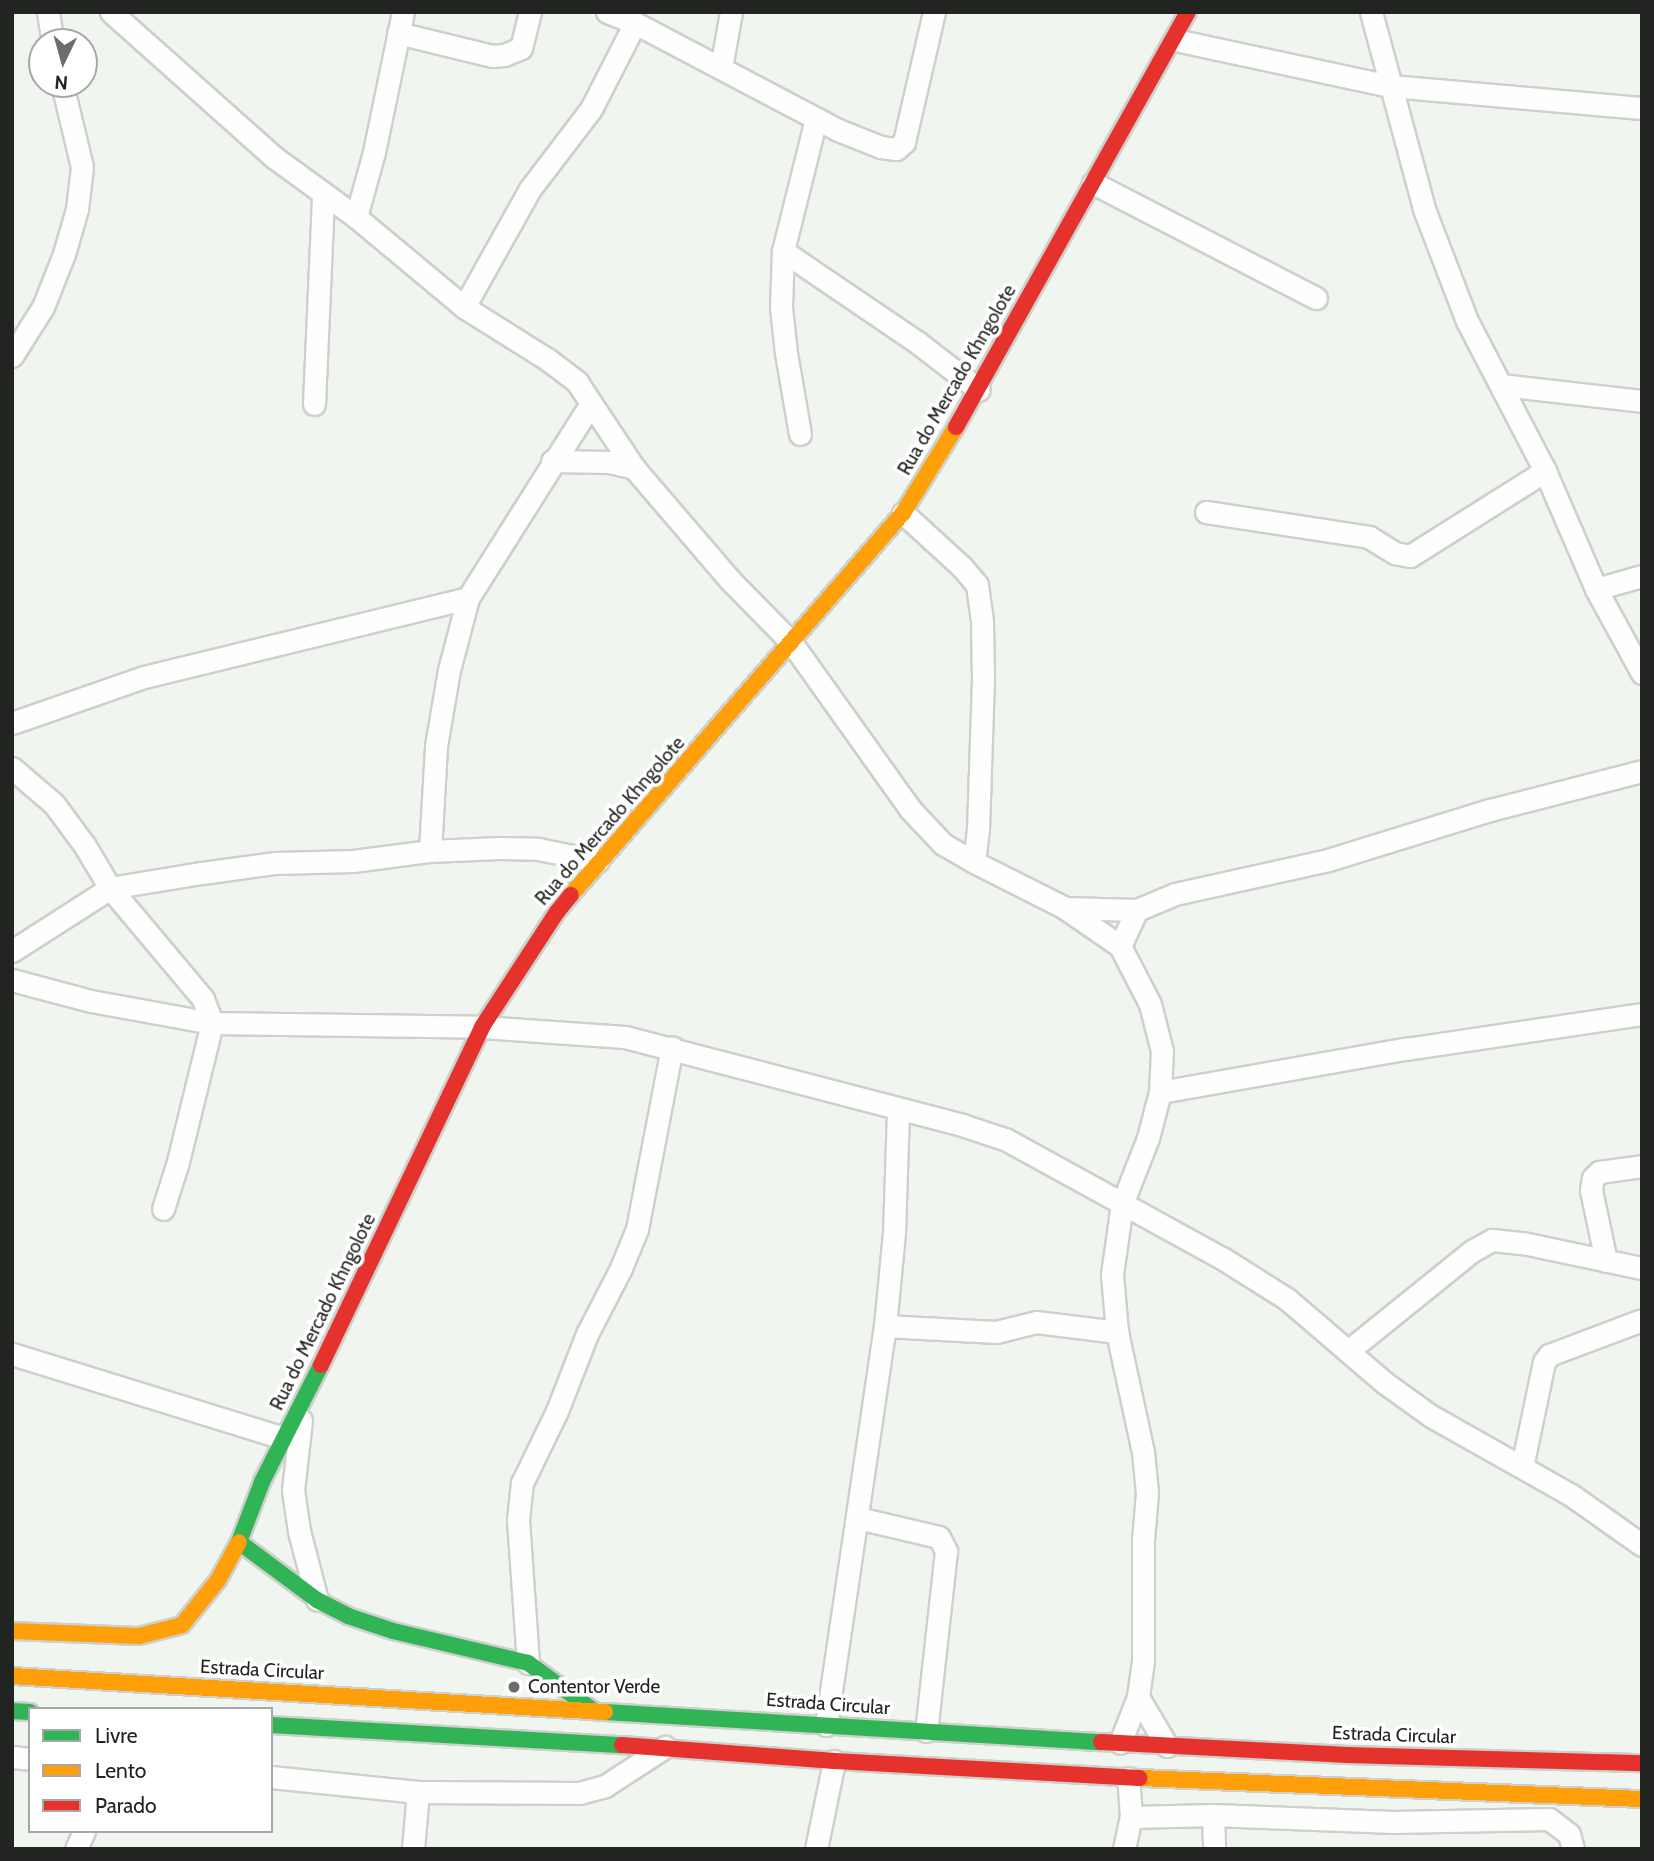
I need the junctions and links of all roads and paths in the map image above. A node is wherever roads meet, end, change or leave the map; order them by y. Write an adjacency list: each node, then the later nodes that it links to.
1 (111, 12): 17 (street)
2 (530, 12): 8 (street)
3 (607, 12): 9 (street)
4 (731, 12): 11 (street)
5 (934, 12): 15 (street)
6 (1188, 12): 10 (main road, Rua do Mercado Khngolote)
7 (1371, 12): 12 (street)
8 (401, 22): 18 (street)
9 (635, 23): 11 (street); 21 (street)
10 (1175, 40): 12 (street); 16 (main road, Rua do Mercado Khngolote)
11 (721, 68): 15 (street)
12 (1390, 86): 14 (street); 23 (street)
13 (66, 98): 22 (street)
14 (1642, 108)
15 (816, 119): 19 (street)
16 (1093, 183): 20 (street); 24 (main road, Rua do Mercado Khngolote)
17 (323, 194): 18 (street); 26 (street)
18 (356, 217): 21 (street)
19 (783, 251): 24 (street); 28 (street)
20 (1316, 298)
21 (464, 307): 27 (street)
22 (12, 356)
23 (1503, 385): 25 (street); 31 (street)
24 (979, 390): 33 (main road, Rua do Mercado Khngolote)
25 (1642, 401)
26 (314, 404)
27 (590, 405): 29 (street); 30 (street)
28 (800, 434)
29 (552, 461): 30 (street); 36 (street)
30 (634, 468): 37 (street)
31 (1545, 471): 32 (street); 35 (street)
32 (1206, 512)
33 (903, 513): 37 (main road, Rua do Mercado Khngolote); 44 (street)
34 (1642, 576): 35 (street)
35 (1596, 589): 38 (street)
36 (468, 598): 39 (street); 42 (street)
37 (790, 642): 43 (main road, Rua do Mercado Khngolote); 44 (street)
38 (1642, 673)
39 (12, 723)
40 (12, 768): 45 (street)
41 (1642, 771): 47 (street)
42 (430, 852): 43 (street); 45 (street)
43 (598, 861): 53 (main road, Rua do Mercado Khngolote)
44 (974, 862): 46 (street)
45 (110, 888): 49 (street); 52 (street)
46 (1065, 908): 47 (street); 48 (street)
47 (1137, 910): 48 (street)
48 (1121, 946): 55 (street)
49 (12, 951)
50 (12, 980): 52 (street)
51 (1642, 1014): 55 (street)
52 (212, 1023): 53 (street); 59 (street)
53 (482, 1027): 54 (street); 67 (main road, Rua do Mercado Khngolote)
54 (671, 1047): 56 (street); 75 (street)
55 (1160, 1092): 58 (street)
56 (898, 1110): 58 (street); 63 (street)
57 (1642, 1166): 60 (street)
58 (1122, 1204): 64 (street); 65 (street)
59 (163, 1209)
60 (1606, 1261): 61 (street); 65 (street)
61 (1642, 1268)
62 (1642, 1320): 69 (street)
63 (885, 1326): 64 (street); 70 (street)
64 (1117, 1332): 77 (street)
65 (1348, 1351): 69 (street)
66 (12, 1354): 68 (street)
67 (302, 1405): 68 (main road, Rua do Mercado Khngolote); 73 (street)
68 (284, 1438): 71 (main road, Rua do Mercado Khngolote)
69 (1522, 1467): 72 (street)
70 (858, 1518): 80 (street); 81 (street)
71 (239, 1542): 73 (main road); 74 (main road, Rua do Mercado Khngolote)
72 (1642, 1545)
73 (317, 1600): 75 (main road)
74 (12, 1630)
75 (528, 1663): 78 (main road)
76 (12, 1676): 78 (main road, Estrada Circular)
77 (1138, 1697): 82 (street); 83 (street)
78 (594, 1711): 80 (main road, Estrada Circular)
79 (273, 1725): 84 (main road)
80 (826, 1725): 81 (main road, Estrada Circular)
81 (926, 1731): 82 (main road, Estrada Circular)
82 (1120, 1743): 83 (main road, Estrada Circular)
83 (1167, 1746): 86 (main road, Estrada Circular)
84 (666, 1747): 85 (main road); 89 (street)
85 (834, 1761): 88 (main road); 96 (street)
86 (1642, 1763)
87 (273, 1777): 89 (street)
88 (1128, 1778): 90 (main road); 92 (street)
89 (418, 1792): 95 (street)
90 (1642, 1799)
91 (1213, 1815): 92 (street); 98 (street); 99 (street)
92 (1131, 1817): 97 (street)
93 (83, 1833): 94 (street)
94 (76, 1849)
95 (413, 1849)
96 (816, 1849)
97 (1124, 1849)
98 (1214, 1849)
99 (1573, 1849)

